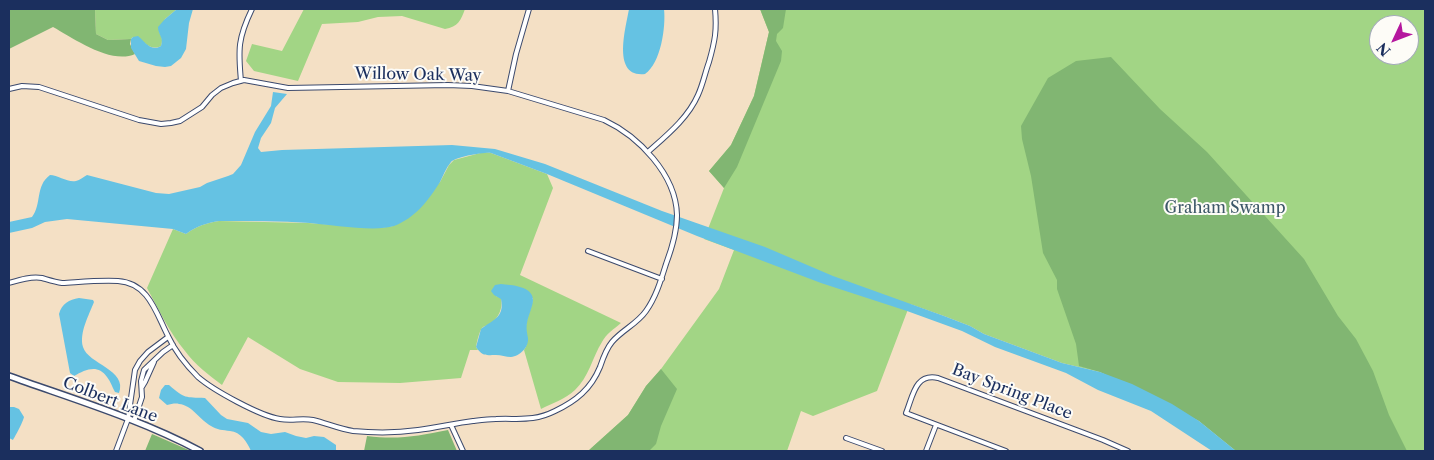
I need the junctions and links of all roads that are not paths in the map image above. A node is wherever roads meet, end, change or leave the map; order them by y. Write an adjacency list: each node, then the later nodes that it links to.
1 (252, 9): 4 (street)
2 (529, 9): 6 (street)
3 (715, 9): 7 (street)
4 (241, 80): 5 (street); 6 (street, Willow Oak Way)
5 (9, 89)
6 (508, 90): 7 (street, Willow Oak Way)
7 (648, 152): 9 (street, Willow Oak Way)
8 (588, 251): 9 (street)
9 (662, 279): 17 (street, Willow Oak Way)
10 (9, 283): 11 (street, Willow Oak Way)
11 (168, 337): 12 (street, Willow Oak Way); 14 (street)
12 (173, 346): 15 (street); 17 (street, Willow Oak Way)
13 (9, 376): 14 (street, Colbert Lane)
14 (128, 419): 15 (street, Colbert Lane); 19 (street)
15 (134, 421): 20 (street, Colbert Lane)
16 (936, 424): 23 (street); 24 (street); 25 (street, Bay Spring Place)
17 (451, 425): 21 (street)
18 (846, 438): 22 (street)
19 (116, 451)
20 (200, 451)
21 (462, 451)
22 (882, 451)
23 (926, 451)
24 (1006, 451)
25 (1128, 451)

